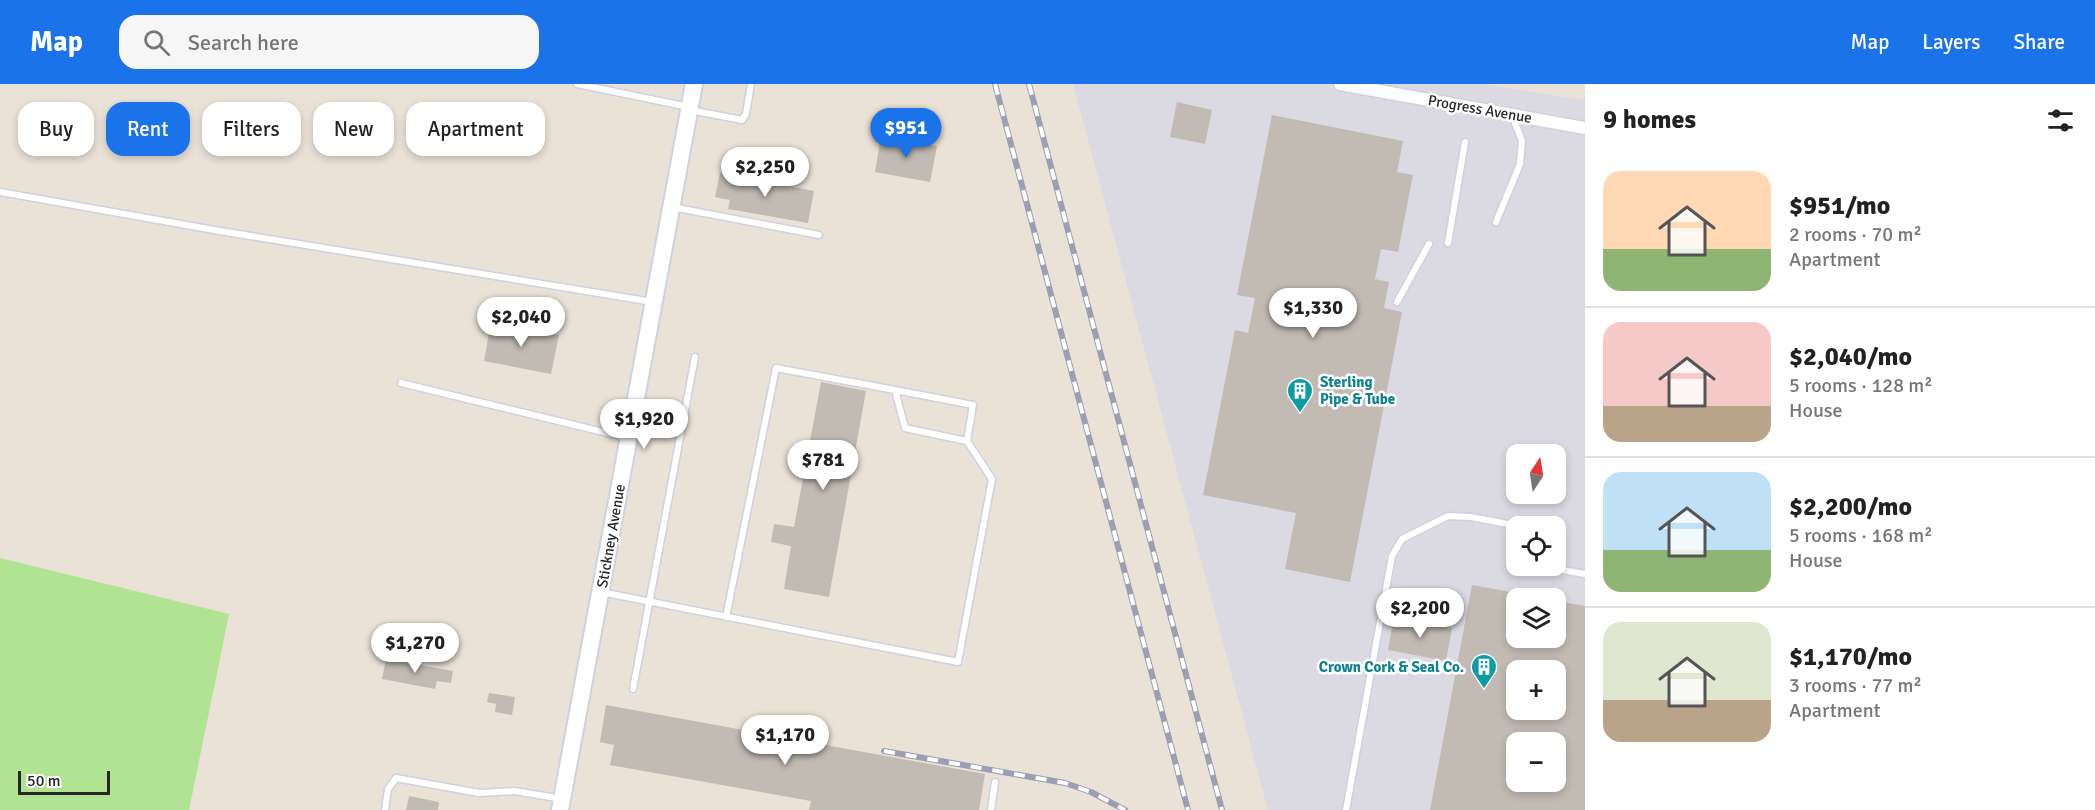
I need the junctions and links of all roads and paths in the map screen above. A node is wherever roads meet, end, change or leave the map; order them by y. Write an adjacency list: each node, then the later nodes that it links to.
1 (577, 84): 5 (lane)
2 (694, 84): 5 (street, Stickney Avenue)
3 (751, 84): 5 (lane)
4 (1340, 84): 6 (street, Progress Avenue)
5 (689, 108): 10 (street, Stickney Avenue)
6 (1512, 115): 7 (street, Progress Avenue); 11 (lane)
7 (1585, 128)
8 (1465, 142): 13 (lane)
9 (0, 192): 16 (lane)
10 (671, 207): 12 (lane); 16 (street, Stickney Avenue)
11 (1496, 222)
12 (819, 235)
13 (1448, 243)
14 (1429, 244): 15 (lane)
15 (1397, 302)
16 (654, 303): 20 (street, Stickney Avenue)
17 (695, 357): 26 (lane)
18 (401, 383): 20 (lane)
19 (895, 390): 21 (lane); 21 (lane); 27 (lane)
20 (629, 438): 25 (street, Stickney Avenue)
21 (967, 441): 27 (lane)
22 (1506, 523): 33 (lane)
23 (1566, 571): 24 (lane)
24 (1585, 574)
25 (600, 592): 26 (lane); 30 (street, Stickney Avenue)
26 (648, 602): 27 (lane); 28 (lane)
27 (726, 617)
28 (633, 689)
29 (995, 782): 32 (lane)
30 (561, 805): 31 (lane)
31 (385, 810)
32 (991, 810)
33 (1346, 810)

